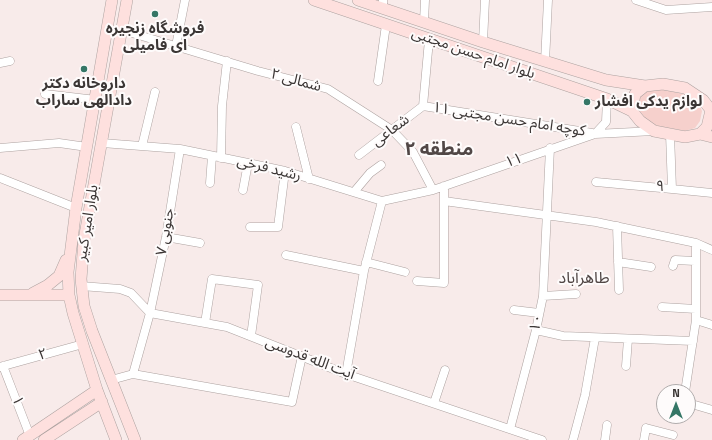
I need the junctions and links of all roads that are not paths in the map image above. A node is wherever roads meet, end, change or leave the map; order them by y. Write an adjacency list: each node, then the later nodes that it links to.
1 (112, 0): 27 (main road, بلوار امیر کبیر)
2 (127, 0): 14 (main road, بلوار امیر کبیر)
3 (185, 0): 17 (street)
4 (314, 0): 13 (main road, بلوار امام حسن مجتبی)
5 (358, 0): 10 (main road, بلوار امام حسن مجتبی)
6 (425, 0): 12 (street)
7 (485, 0): 16 (street)
8 (548, 0): 20 (street)
9 (636, 0): 11 (street)
10 (383, 4): 12 (main road, بلوار امام حسن مجتبی)
11 (712, 7)
12 (424, 22): 16 (main road, بلوار امام حسن مجتبی)
13 (386, 25): 15 (main road, بلوار امام حسن مجتبی); 22 (street)
14 (122, 30): 17 (street, ۲ شمالی); 38 (main road, بلوار امیر کبیر)
15 (429, 40): 26 (main road, بلوار امام حسن مجتبی); 28 (street)
16 (483, 42): 20 (main road, بلوار امام حسن مجتبی)
17 (176, 46): 19 (street, ۲ شمالی)
18 (10, 61): 21 (street)
19 (227, 61): 32 (street, ۲ شمالی); 46 (street)
20 (545, 62): 23 (main road, بلوار امام حسن مجتبی)
21 (0, 63)
22 (378, 81)
23 (645, 86): 29 (main road); 30 (main road)
24 (155, 92): 39 (street)
25 (45, 94): 27 (street)
26 (606, 99): 29 (main road, بلوار امام حسن مجتبی); 34 (street)
27 (96, 100): 40 (main road, بلوار امیر کبیر)
28 (423, 106): 32 (street, شعاعی); 34 (street, کوچه امام حسن مجتبی ۱۱)
29 (632, 111): 33 (main road)
30 (712, 111): 36 (main road)
31 (296, 127): 51 (street)
32 (392, 130): 44 (street, شعاعی); 57 (street, ۲ شمالی)
33 (654, 131): 34 (street, ۱۱); 35 (main road)
34 (595, 134): 42 (street, ۱۱)
35 (670, 134): 36 (main road); 55 (street, ۹)
36 (700, 134): 37 (main road)
37 (712, 137)
38 (102, 143): 39 (street, رشید فرخی); 80 (main road, بلوار امیر کبیر)
39 (142, 146): 43 (street, رشید فرخی)
40 (87, 147): 41 (street); 62 (main road, بلوار امیر کبیر)
41 (0, 148)
42 (550, 148): 54 (street, ۱۱); 63 (street, ۱۰)
43 (180, 149): 45 (street, رشید فرخی); 66 (street, ۷ جنوبی)
44 (359, 155)
45 (212, 156): 46 (street, رشید فرخی); 53 (street)
46 (221, 158): 47 (street, رشید فرخی)
47 (248, 163): 49 (street, رشید فرخی); 56 (street)
48 (381, 165): 58 (street)
49 (285, 171): 51 (street, رشید فرخی); 65 (street)
50 (0, 176): 62 (street)
51 (309, 179): 58 (street, رشید فرخی)
52 (596, 182): 55 (street, ۹)
53 (210, 183)
54 (444, 186): 57 (street, ۱۱); 61 (street)
55 (672, 189): 59 (street)
56 (243, 190)
57 (433, 190): 60 (street, رشید فرخی)
58 (354, 192): 60 (street, رشید فرخی)
59 (712, 193)
60 (382, 201): 73 (street)
61 (444, 201): 63 (street); 79 (street)
62 (76, 208): 69 (main road, بلوار امیر کبیر)
63 (547, 214): 64 (street); 86 (street, ۱۰)
64 (617, 226): 68 (street); 74 (street)
65 (250, 227)
66 (166, 237): 67 (street); 90 (street, ۷ جنوبی)
67 (200, 243)
68 (696, 243): 70 (street); 72 (street)
69 (70, 250): 82 (main road); 85 (main road, بلوار امیر کبیر)
70 (712, 250)
71 (286, 255): 77 (street)
72 (695, 261): 75 (street); 88 (street)
73 (366, 262): 77 (street); 78 (street)
74 (618, 262): 76 (street); 81 (street)
75 (673, 266)
76 (651, 267)
77 (364, 271): 106 (street)
78 (405, 272)
79 (417, 281)
80 (81, 286): 90 (street); 107 (main road, بلوار امیر کبیر)
81 (620, 290)
82 (31, 294): 84 (main road); 85 (main road)
83 (576, 294): 86 (street)
84 (0, 295)
85 (69, 295): 100 (main road, بلوار امیر کبیر)
86 (543, 296): 91 (street, ۱۰)
87 (662, 308): 88 (street)
88 (696, 309): 92 (street)
89 (514, 310): 91 (street)
90 (150, 313): 93 (street, آیت الله قدوسی); 105 (street, ۷ جنوبی)
91 (540, 313): 95 (street, ۱۰)
92 (696, 320): 94 (street); 99 (street)
93 (204, 323): 96 (street, آیت الله قدوسی); 96 (street)
94 (712, 325)
95 (536, 330): 97 (street); 115 (street, ۱۰)
96 (251, 336): 101 (street, آیت الله قدوسی)
97 (595, 338): 98 (street); 122 (street)
98 (628, 339): 99 (street); 103 (street)
99 (693, 341): 108 (street)
100 (83, 344): 102 (street, ۲); 109 (main road, بلوار امیر کبیر)
101 (302, 356): 105 (street); 106 (street, آیت الله قدوسی)
102 (2, 366): 117 (street, ۱)
103 (626, 366)
104 (445, 370): 111 (street)
105 (133, 374): 107 (street)
106 (346, 374): 111 (street, آیت الله قدوسی)
107 (111, 380): 120 (main road, بلوار امیر کبیر)
108 (687, 384)
109 (97, 390): 110 (main road, بلوار امیر کبیر); 117 (main road)
110 (102, 402): 118 (main road); 119 (main road, بلوار امیر کبیر)
111 (434, 403): 115 (street, آیت الله قدوسی)
112 (696, 405): 113 (street)
113 (712, 410)
114 (607, 425): 123 (street)
115 (510, 429): 121 (street, آیت الله قدوسی)
116 (673, 435): 124 (street)
117 (27, 438)
118 (44, 440)
119 (116, 440)
120 (135, 440)
121 (542, 440)
122 (572, 440)
123 (605, 440)
124 (644, 440)

